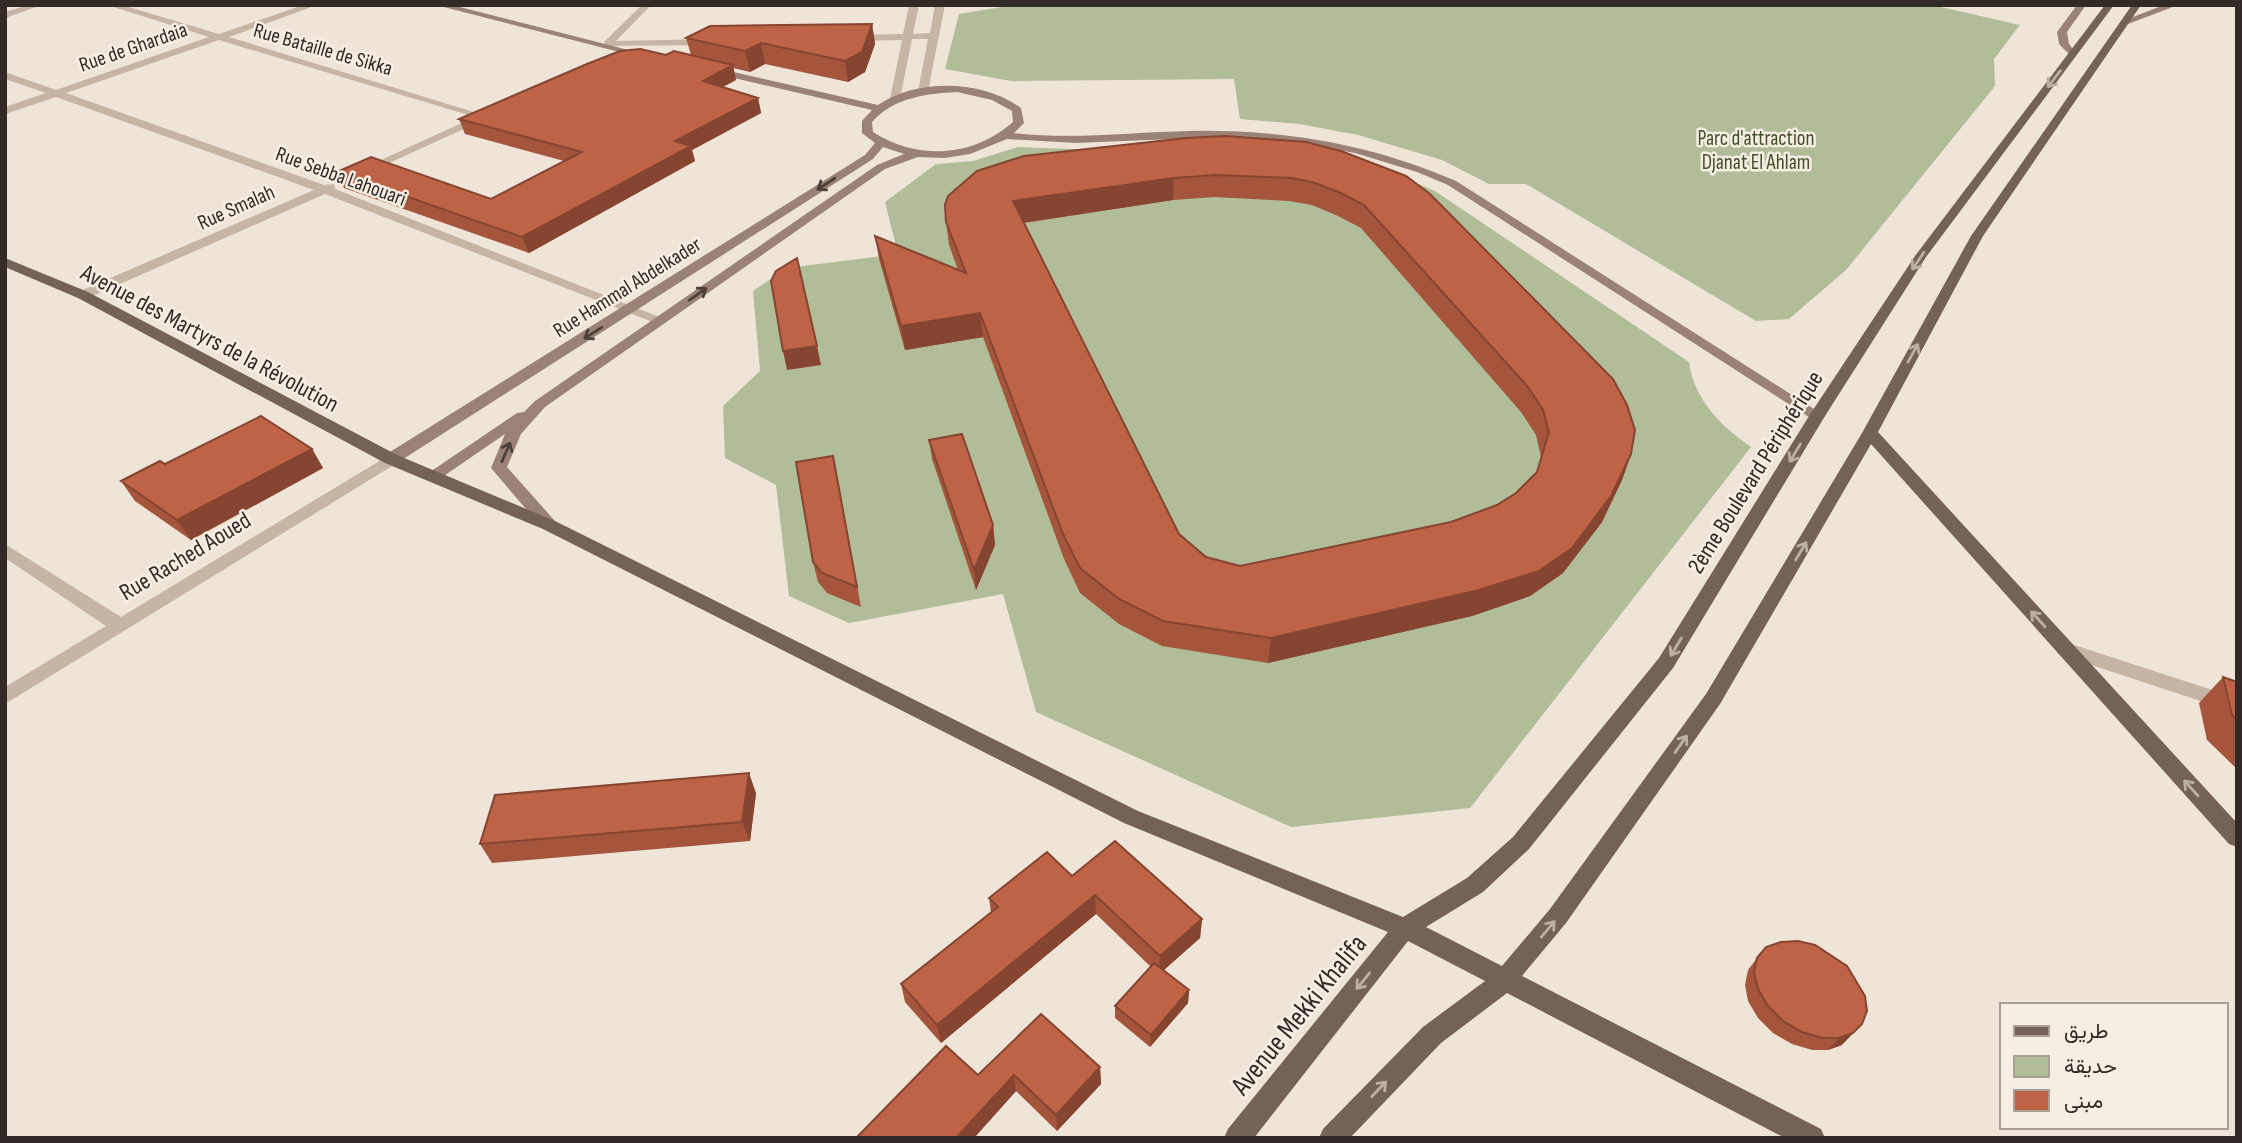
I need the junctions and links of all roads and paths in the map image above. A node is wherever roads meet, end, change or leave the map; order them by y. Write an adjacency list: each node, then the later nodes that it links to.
1 (38, 5): 12 (street)
2 (111, 5): 16 (street, Rue Bataille de Sikka)
3 (313, 5): 16 (street, Rue de Ghardaia)
4 (442, 5): 19 (street)
5 (647, 5): 19 (street)
6 (914, 5): 15 (street)
7 (940, 5): 14 (street)
8 (2082, 5): 21 (street)
9 (2110, 5): 21 (main road, 2ème Boulevard Périphérique)
10 (2137, 5): 13 (main road)
11 (2175, 5): 13 (street)
12 (5, 15)
13 (2125, 22): 45 (main road, one-way to 13)
14 (933, 36): 15 (street); 26 (street)
15 (906, 37): 17 (street); 28 (street)
16 (218, 38): 27 (street, Rue de Ghardaia); 32 (street, Rue Bataille de Sikka)
17 (838, 39)
18 (729, 41): 19 (street)
19 (607, 44): 20 (street)
20 (635, 53): 22 (street); 23 (street)
21 (2072, 54): 44 (main road, 2ème Boulevard Périphérique, one-way to 44)
22 (662, 59)
23 (610, 64)
24 (703, 68): 29 (street)
25 (5, 75): 27 (street, Rue Sebba Lahouari)
26 (923, 91): 28 (street); 33 (street)
27 (57, 94): 30 (street, Rue de Ghardaia); 38 (street, Rue Sebba Lahouari)
28 (895, 99): 29 (street)
29 (877, 108): 34 (street)
30 (5, 110)
31 (498, 112): 32 (street)
32 (485, 117): 36 (street)
33 (1007, 136): 35 (street); 44 (street)
34 (880, 144): 35 (street); 41 (street, Rue Hammal Abdelkader, one-way to 41)
35 (915, 154): 42 (street, one-way to 35)
36 (349, 178)
37 (337, 184): 38 (street, Rue Smalah)
38 (324, 189): 40 (street, Rue Smalah); 41 (street, Rue Sebba Lahouari)
39 (6, 262): 40 (main road, Avenue des Martyrs de la Révolution)
40 (83, 295): 46 (main road, Avenue des Martyrs de la Révolution)
41 (633, 308): 42 (street, Rue Sebba Lahouari); 46 (street, Rue Hammal Abdelkader, one-way to 46)
42 (660, 320): 43 (street)
43 (540, 404): 47 (street); 48 (street, one-way to 43)
44 (1818, 416): 55 (main road, 2ème Boulevard Périphérique, one-way to 55)
45 (1870, 433): 51 (main road, one-way to 45); 56 (main road, one-way to 45)
46 (391, 459): 47 (main road, Avenue des Martyrs de la Révolution); 50 (street, Rue Rached Aoued)
47 (432, 476): 48 (main road, Avenue des Martyrs de la Révolution)
48 (549, 524): 55 (main road, Avenue des Martyrs de la Révolution)
49 (5, 550): 50 (street)
50 (119, 625): 52 (street, Rue Rached Aoued)
51 (2065, 649): 53 (street); 54 (main road, one-way to 51)
52 (5, 696)
53 (2237, 706)
54 (2237, 838)
55 (1405, 928): 56 (main road, Avenue des Martyrs de la Révolution); 57 (main road, Avenue Mekki Khalifa, one-way to 57)
56 (1504, 981): 58 (main road, one-way to 56); 59 (main road, Avenue des Martyrs de la Révolution)
57 (1237, 1138)
58 (1332, 1138)
59 (1812, 1138)

